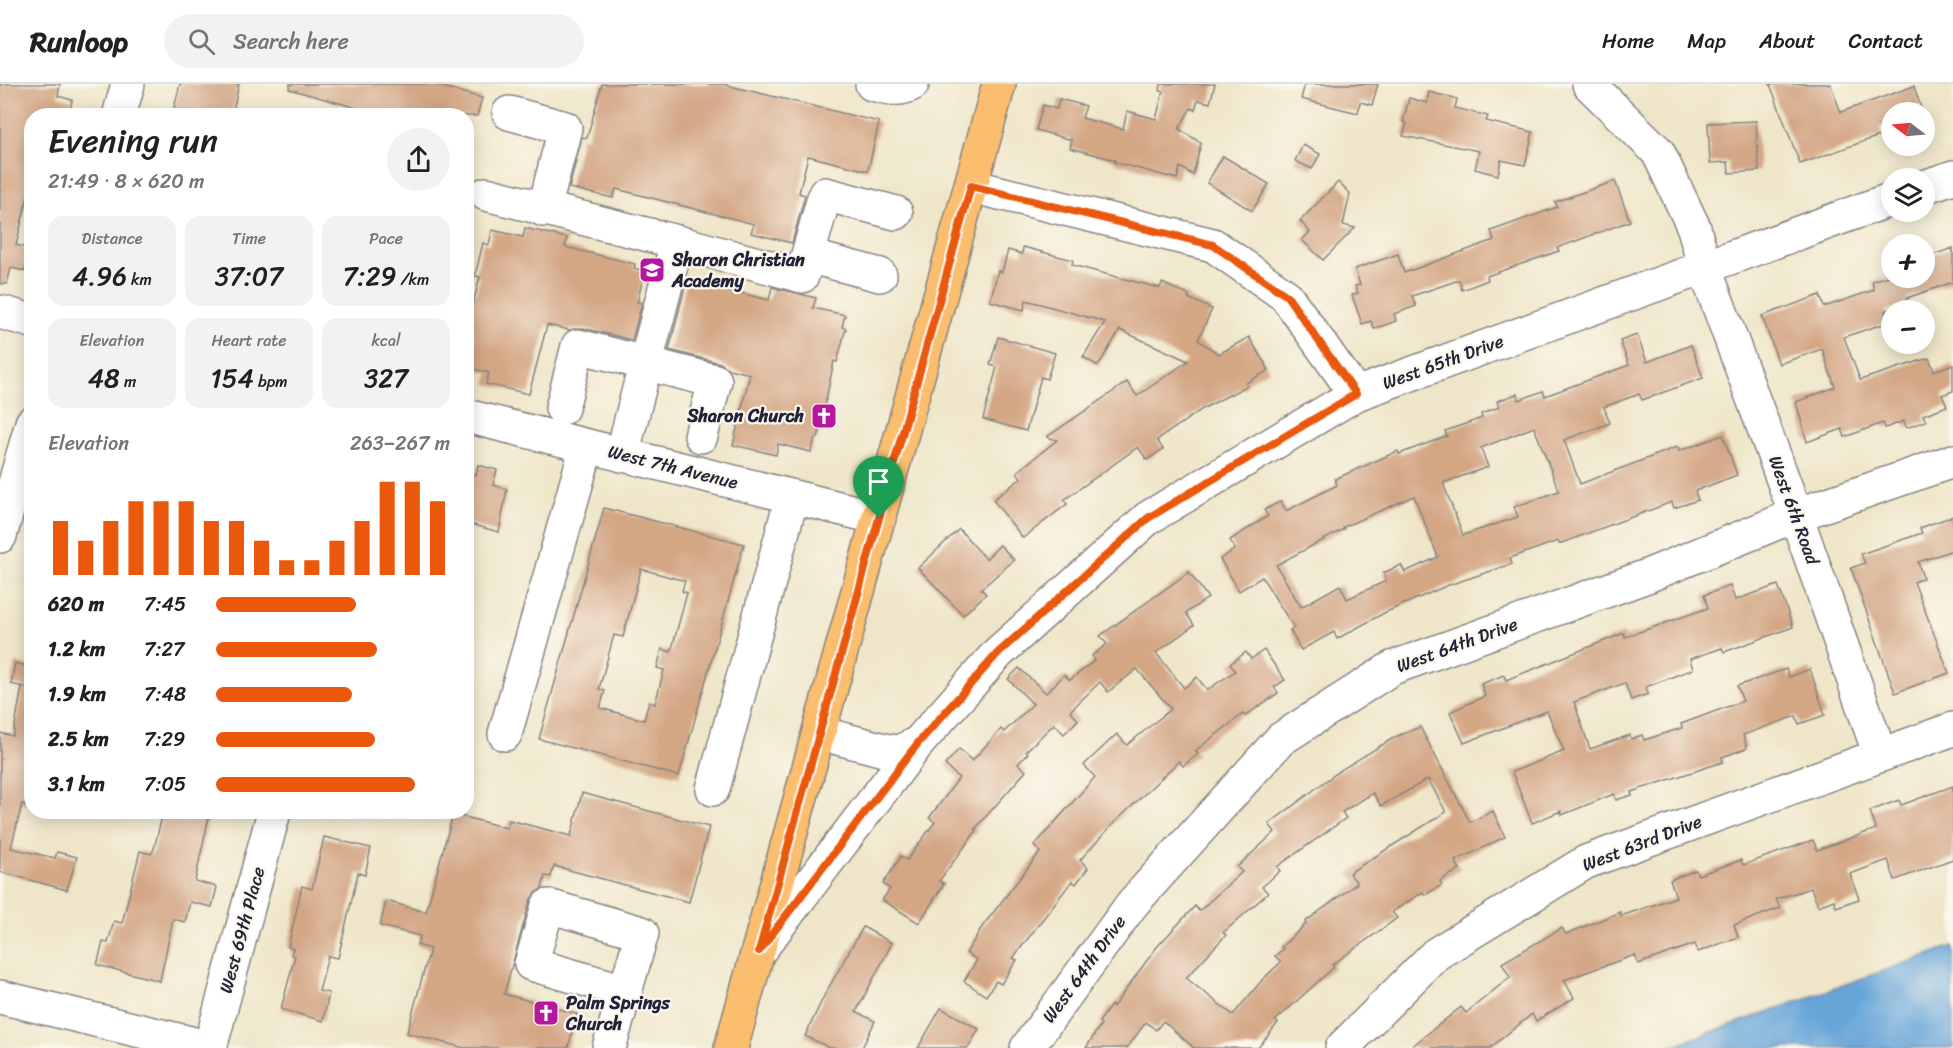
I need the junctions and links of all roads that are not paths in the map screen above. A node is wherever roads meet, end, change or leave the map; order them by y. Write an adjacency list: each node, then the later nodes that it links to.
1 (128, 84): 6 (street)
2 (872, 84): 3 (street)
3 (912, 84)
4 (999, 84): 10 (main road)
5 (1589, 84): 17 (street, West 6th Road)
6 (121, 108)
7 (509, 113): 13 (street)
8 (1953, 177): 9 (street)
9 (1935, 184)
10 (971, 186): 22 (street); 32 (main road)
11 (486, 194): 13 (street)
12 (1881, 203): 17 (street, West 65th Drive)
13 (544, 210): 15 (street)
14 (896, 213): 16 (street)
15 (677, 242): 16 (street); 21 (street)
16 (808, 256): 18 (street)
17 (1704, 266): 22 (street, West 65th Drive); 31 (street, West 6th Road)
18 (880, 275)
19 (0, 312): 20 (street)
20 (24, 319)
21 (646, 363): 23 (street); 25 (street); 28 (street)
22 (1356, 394): 37 (street, West 65th Drive)
23 (562, 408)
24 (474, 418): 26 (street, West 7th Avenue)
25 (701, 436)
26 (587, 446): 28 (street, West 7th Avenue); 35 (street)
27 (24, 451): 33 (street)
28 (622, 455): 30 (street, West 7th Avenue)
29 (1953, 461): 31 (street, West 64th Drive)
30 (792, 497): 32 (street, West 7th Avenue); 39 (street)
31 (1796, 514): 38 (street, West 6th Road); 48 (street, West 64th Drive)
32 (879, 518): 36 (main road)
33 (0, 536)
34 (1953, 729): 38 (street, West 63rd Drive)
35 (506, 734)
36 (819, 734): 37 (street); 41 (main road)
37 (918, 743): 41 (street, West 65th Drive)
38 (1880, 755): 49 (street, West 63rd Drive)
39 (712, 789)
40 (272, 819): 45 (street, West 69th Place)
41 (759, 951): 47 (main road)
42 (625, 991): 46 (street)
43 (0, 997): 44 (street)
44 (148, 1041): 45 (street)
45 (210, 1048)
46 (609, 1048)
47 (731, 1048)
48 (1027, 1048)
49 (1342, 1048)

